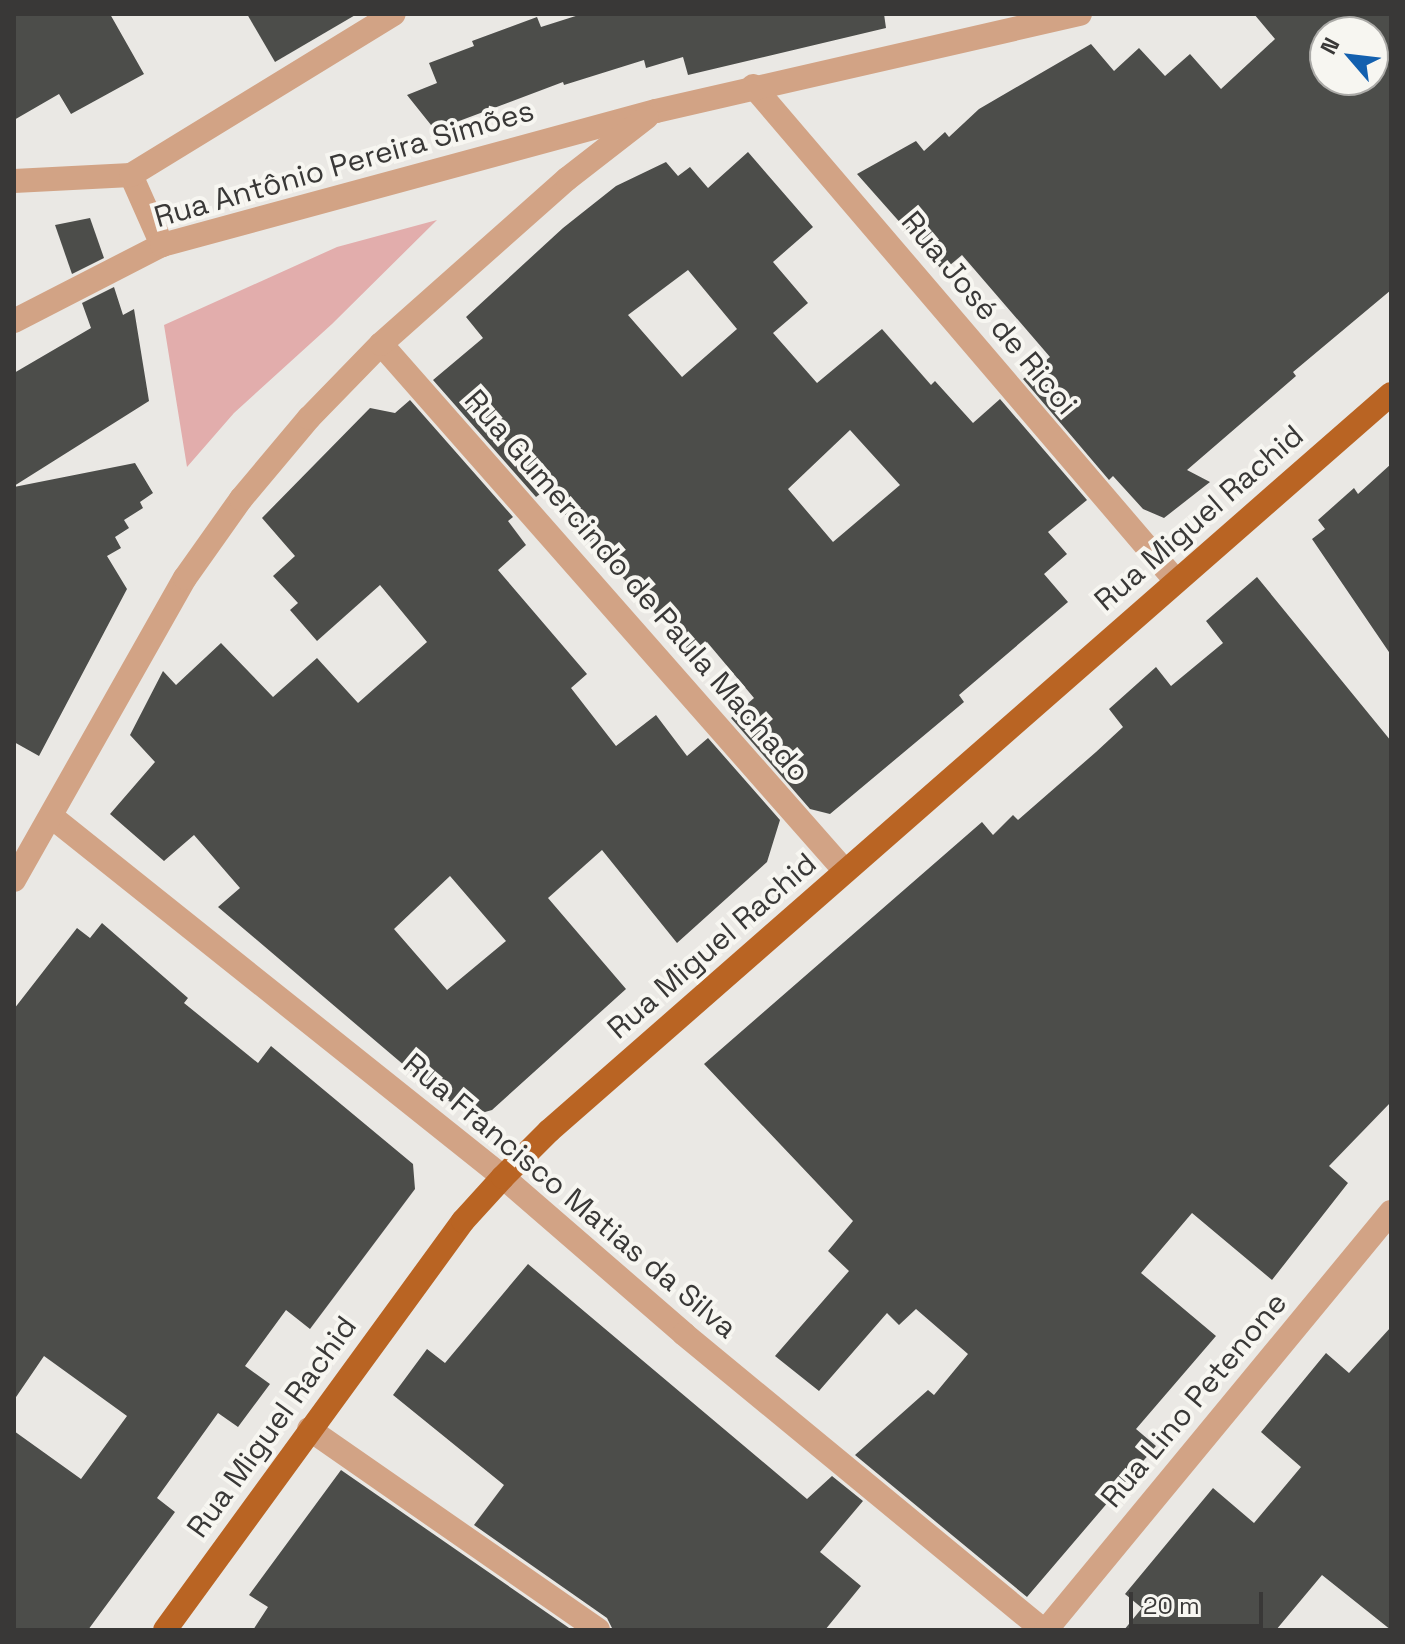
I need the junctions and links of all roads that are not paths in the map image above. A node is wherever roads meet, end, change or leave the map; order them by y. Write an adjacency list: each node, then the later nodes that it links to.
1 (394, 14): 5 (street)
2 (1080, 14): 3 (street, Rua Antônio Pereira Simões)
3 (753, 86): 4 (street, Rua Antônio Pereira Simões); 11 (street, Rua José de Ricoi)
4 (656, 111): 7 (street, Rua Antônio Pereira Simões); 9 (street, Rua Antônio Pereira Simões)
5 (131, 175): 6 (street); 7 (street)
6 (14, 181)
7 (162, 245): 8 (street, Rua Antônio Pereira Simões)
8 (14, 321)
9 (381, 344): 12 (street, Rua Antônio Pereira Simões); 13 (street, Rua Gumercindo de Paula Machado)
10 (1391, 394): 11 (main road, Rua Miguel Rachid)
11 (1176, 581): 13 (main road, Rua Miguel Rachid)
12 (52, 817): 14 (street, Rua Antônio Pereira Simões); 15 (street, Rua Francisco Matias da Silva)
13 (845, 871): 15 (main road, Rua Miguel Rachid)
14 (14, 880)
15 (503, 1177): 17 (main road, Rua Miguel Rachid); 20 (street, Rua Francisco Matias da Silva)
16 (1391, 1212): 20 (street, Rua Lino Petenone)
17 (309, 1429): 18 (main road, Rua Miguel Rachid); 19 (street)
18 (165, 1630)
19 (598, 1630)
20 (1044, 1630)

